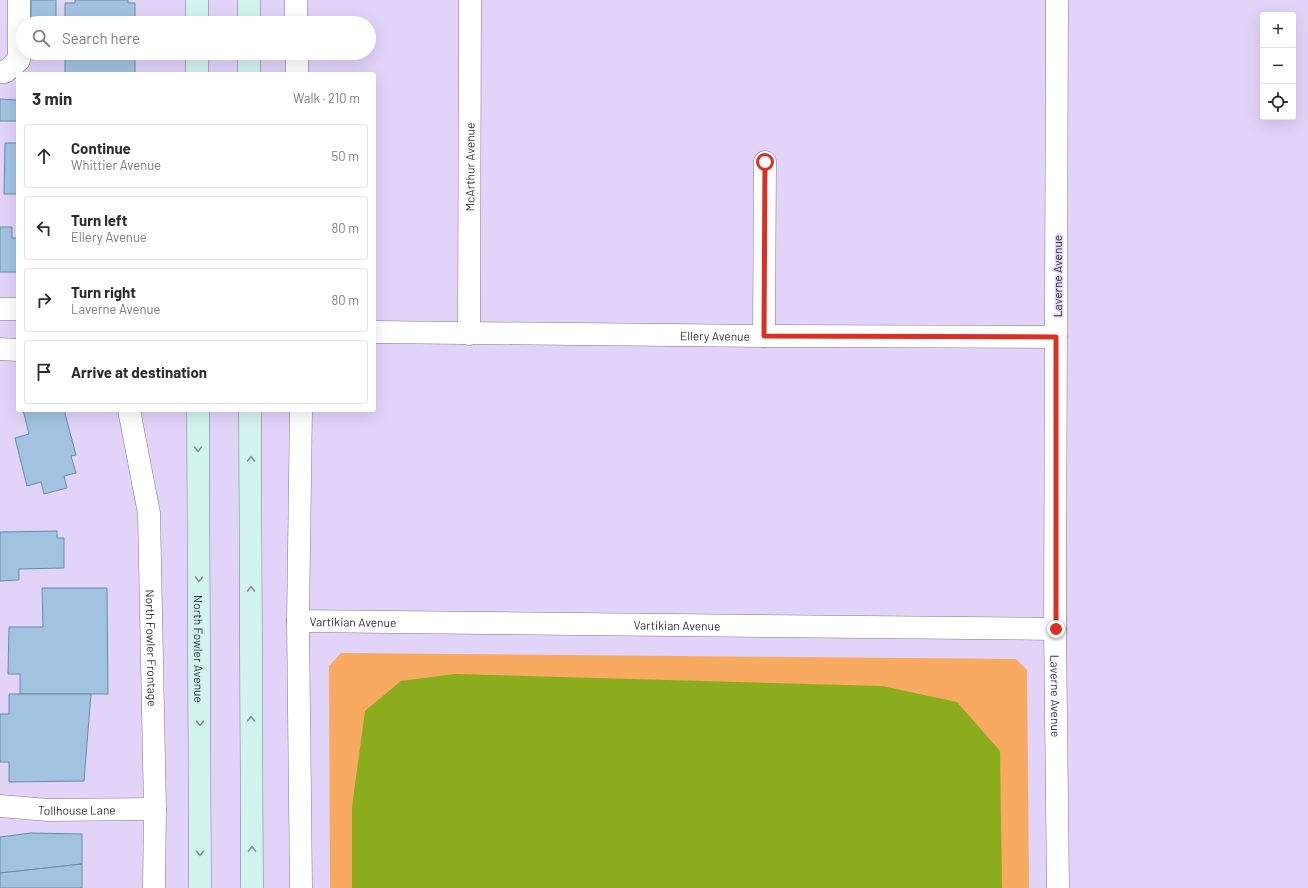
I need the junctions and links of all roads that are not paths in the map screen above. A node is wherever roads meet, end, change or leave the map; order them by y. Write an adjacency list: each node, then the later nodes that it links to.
1 (19, 0): 7 (street)
2 (196, 0): 8 (main road)
3 (249, 0): 9 (main road)
4 (296, 0): 10 (street)
5 (470, 0): 23 (street, McArthur Avenue)
6 (1057, 0): 25 (street, Laverne Avenue)
7 (19, 16)
8 (197, 16)
9 (249, 16)
10 (296, 16)
11 (19, 60): 15 (street)
12 (197, 60): 16 (main road)
13 (249, 60): 17 (main road)
14 (297, 60): 18 (street)
15 (0, 72)
16 (197, 72)
17 (249, 72)
18 (297, 72)
19 (765, 162): 24 (street)
20 (0, 309): 21 (street)
21 (16, 309)
22 (376, 332): 23 (street, Ellery Avenue)
23 (469, 334): 24 (street, Ellery Avenue)
24 (764, 336): 25 (street, Ellery Avenue)
25 (1056, 337): 33 (street, Laverne Avenue)
26 (0, 349): 27 (street)
27 (16, 350)
28 (129, 412): 35 (street, North Fowler Frontage)
29 (198, 412): 37 (main road, North Fowler Avenue, one-way to 37)
30 (250, 412): 38 (main road, one-way to 30)
31 (301, 412): 32 (street)
32 (298, 621): 33 (street, Vartikian Avenue); 39 (street)
33 (1056, 629): 40 (street, Laverne Avenue)
34 (0, 806): 35 (street, Tollhouse Lane)
35 (154, 809): 36 (street, North Fowler Frontage)
36 (154, 888)
37 (200, 888)
38 (252, 888)
39 (300, 888)
40 (1058, 888)

